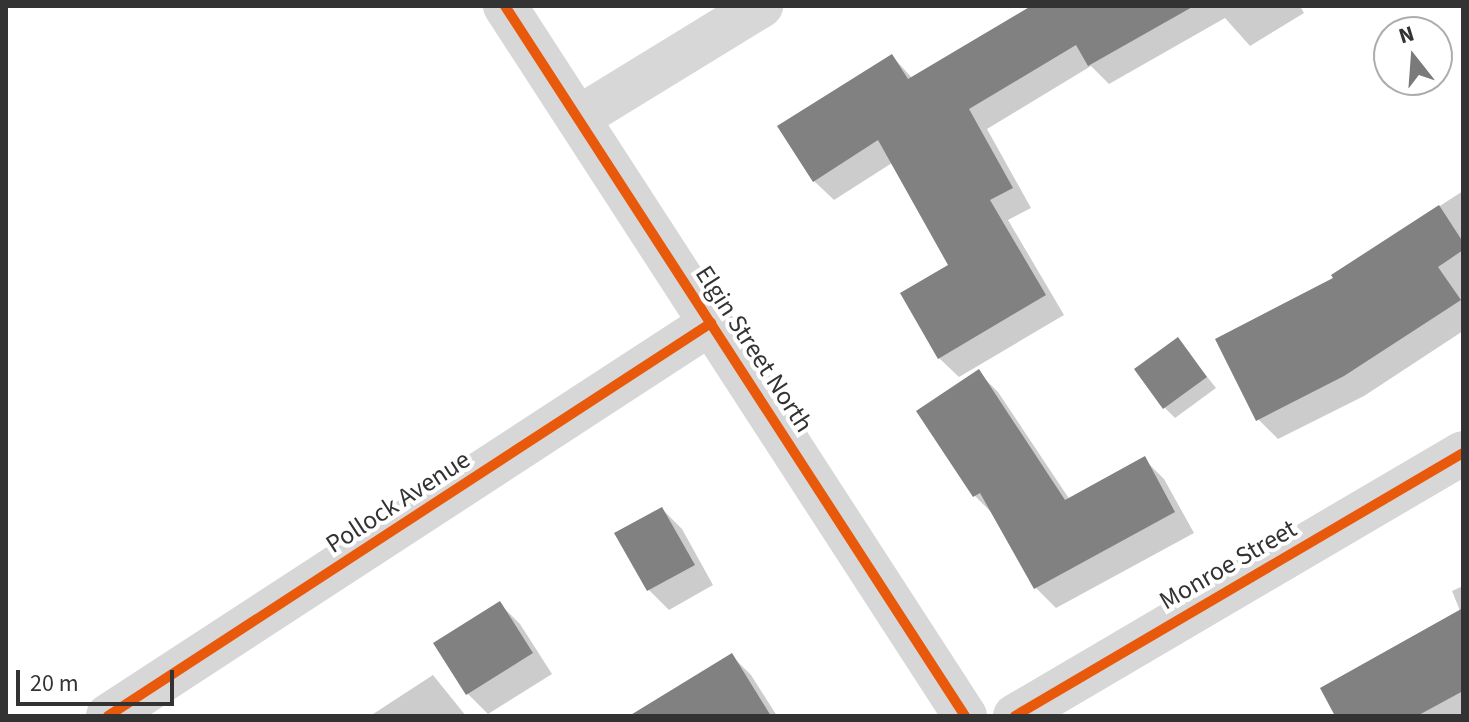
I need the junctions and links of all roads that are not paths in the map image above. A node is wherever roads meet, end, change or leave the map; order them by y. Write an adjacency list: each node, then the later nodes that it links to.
1 (505, 6): 3 (street, Elgin Street North)
2 (761, 6): 3 (street)
3 (578, 118): 4 (street, Elgin Street North)
4 (711, 323): 6 (street, Pollock Avenue); 7 (street, Elgin Street North)
5 (1463, 453): 8 (street, Monroe Street)
6 (108, 716)
7 (965, 716)
8 (1015, 716)

